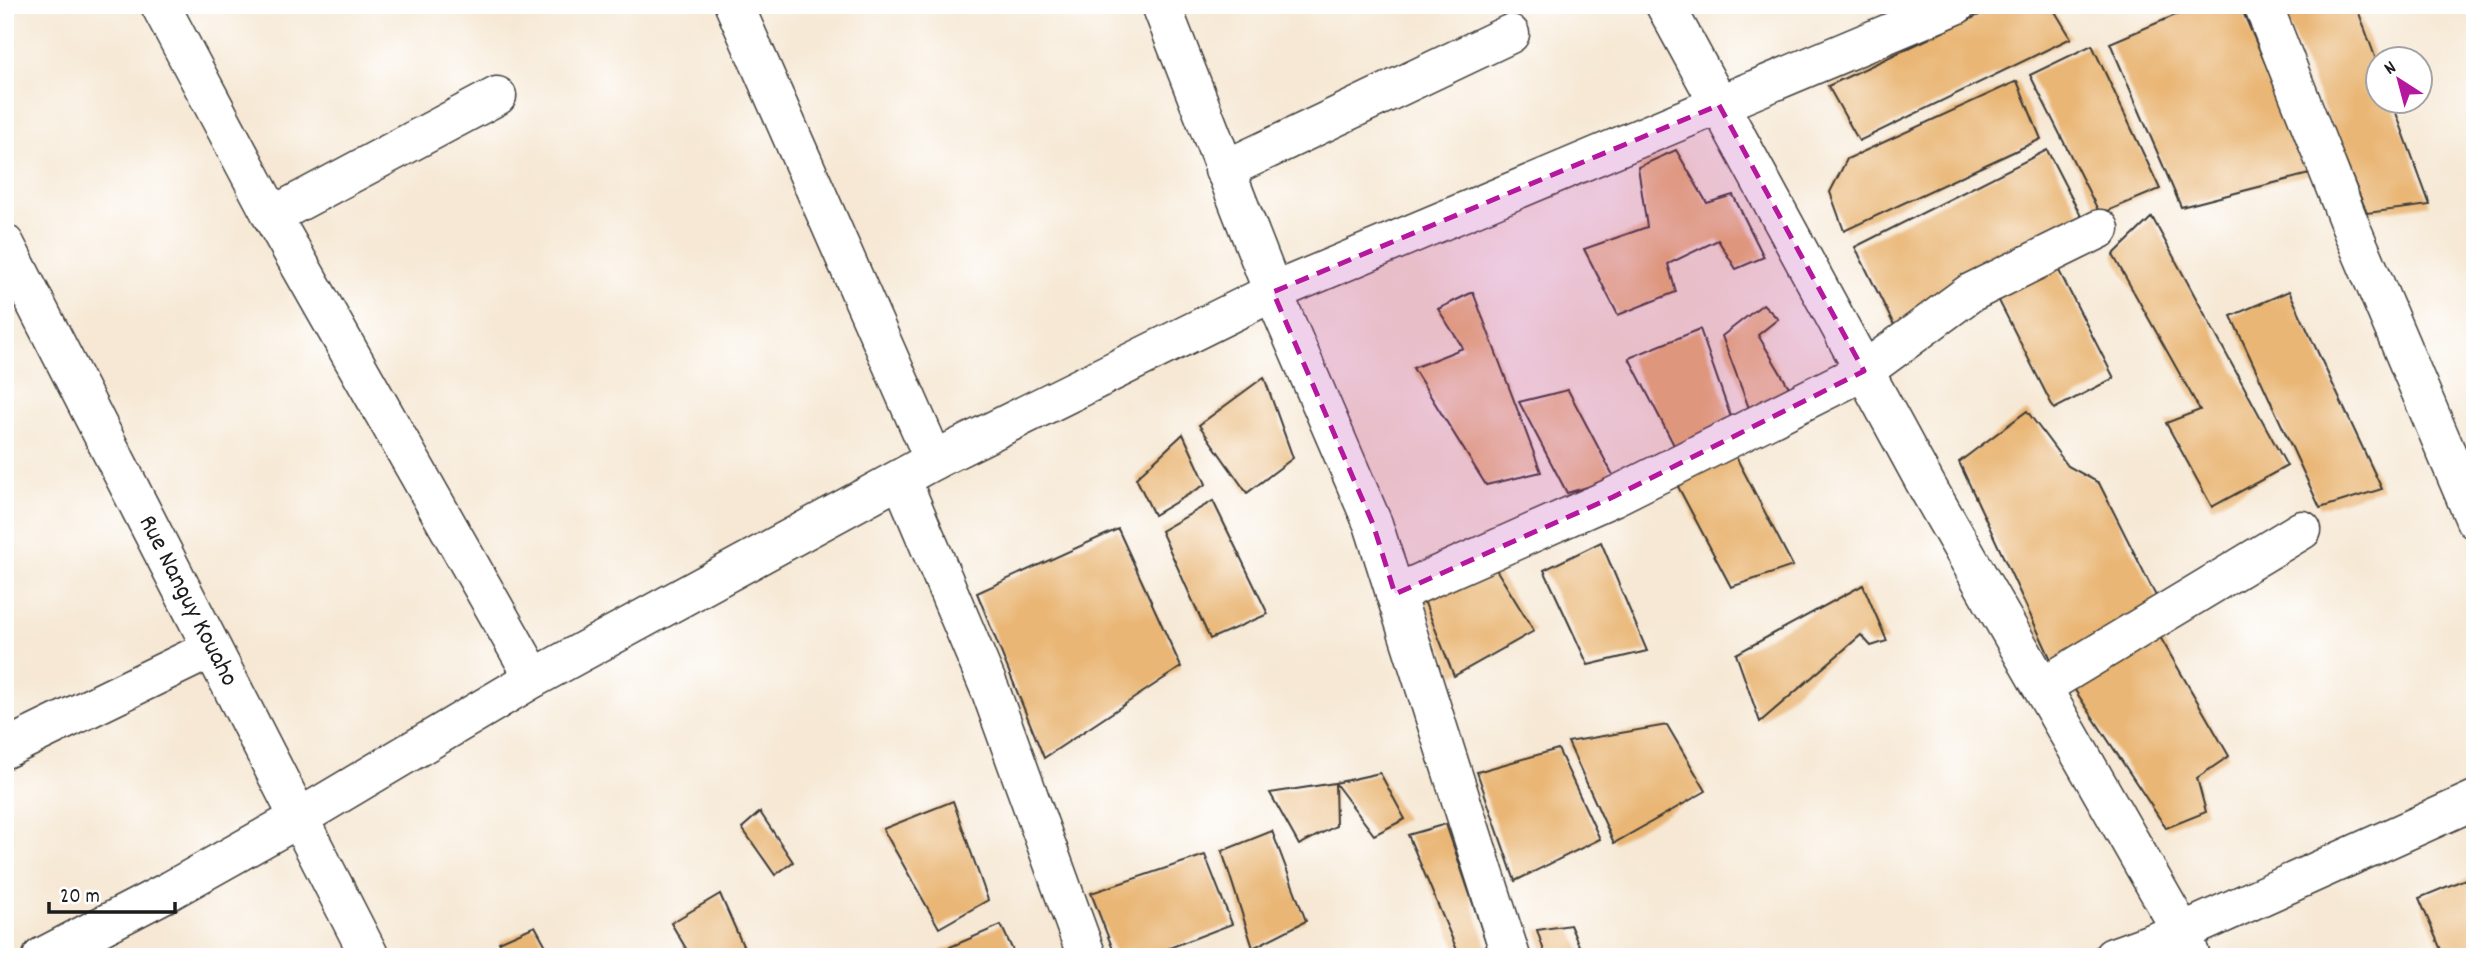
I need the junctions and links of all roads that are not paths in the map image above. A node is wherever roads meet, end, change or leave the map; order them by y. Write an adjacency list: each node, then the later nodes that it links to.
1 (160, 5): 11 (street)
2 (734, 5): 16 (street)
3 (1161, 5): 10 (street)
4 (1665, 5): 9 (street)
5 (1956, 5): 9 (street)
6 (2263, 5): 17 (street)
7 (1510, 34): 10 (street)
8 (497, 96): 11 (street)
9 (1719, 105): 14 (street); 15 (street)
10 (1224, 170): 14 (street)
11 (272, 216): 21 (street)
12 (2100, 229): 15 (street)
13 (5, 244): 20 (street, Rue Nanguy Kouaho)
14 (1273, 292): 16 (street); 19 (street)
15 (1864, 372): 19 (street); 22 (street)
16 (917, 470): 21 (street); 29 (street)
17 (2475, 520)
18 (2302, 530): 22 (street)
19 (1395, 594): 30 (street)
20 (211, 649): 23 (street); 25 (street, Rue Nanguy Kouaho)
21 (534, 678): 25 (street)
22 (2042, 687): 26 (street)
23 (5, 749)
24 (2475, 800): 26 (street)
25 (299, 818): 27 (street); 28 (street, Rue Nanguy Kouaho)
26 (2187, 944): 31 (street)
27 (42, 957)
28 (370, 957)
29 (1087, 957)
30 (1511, 957)
31 (2113, 957)

